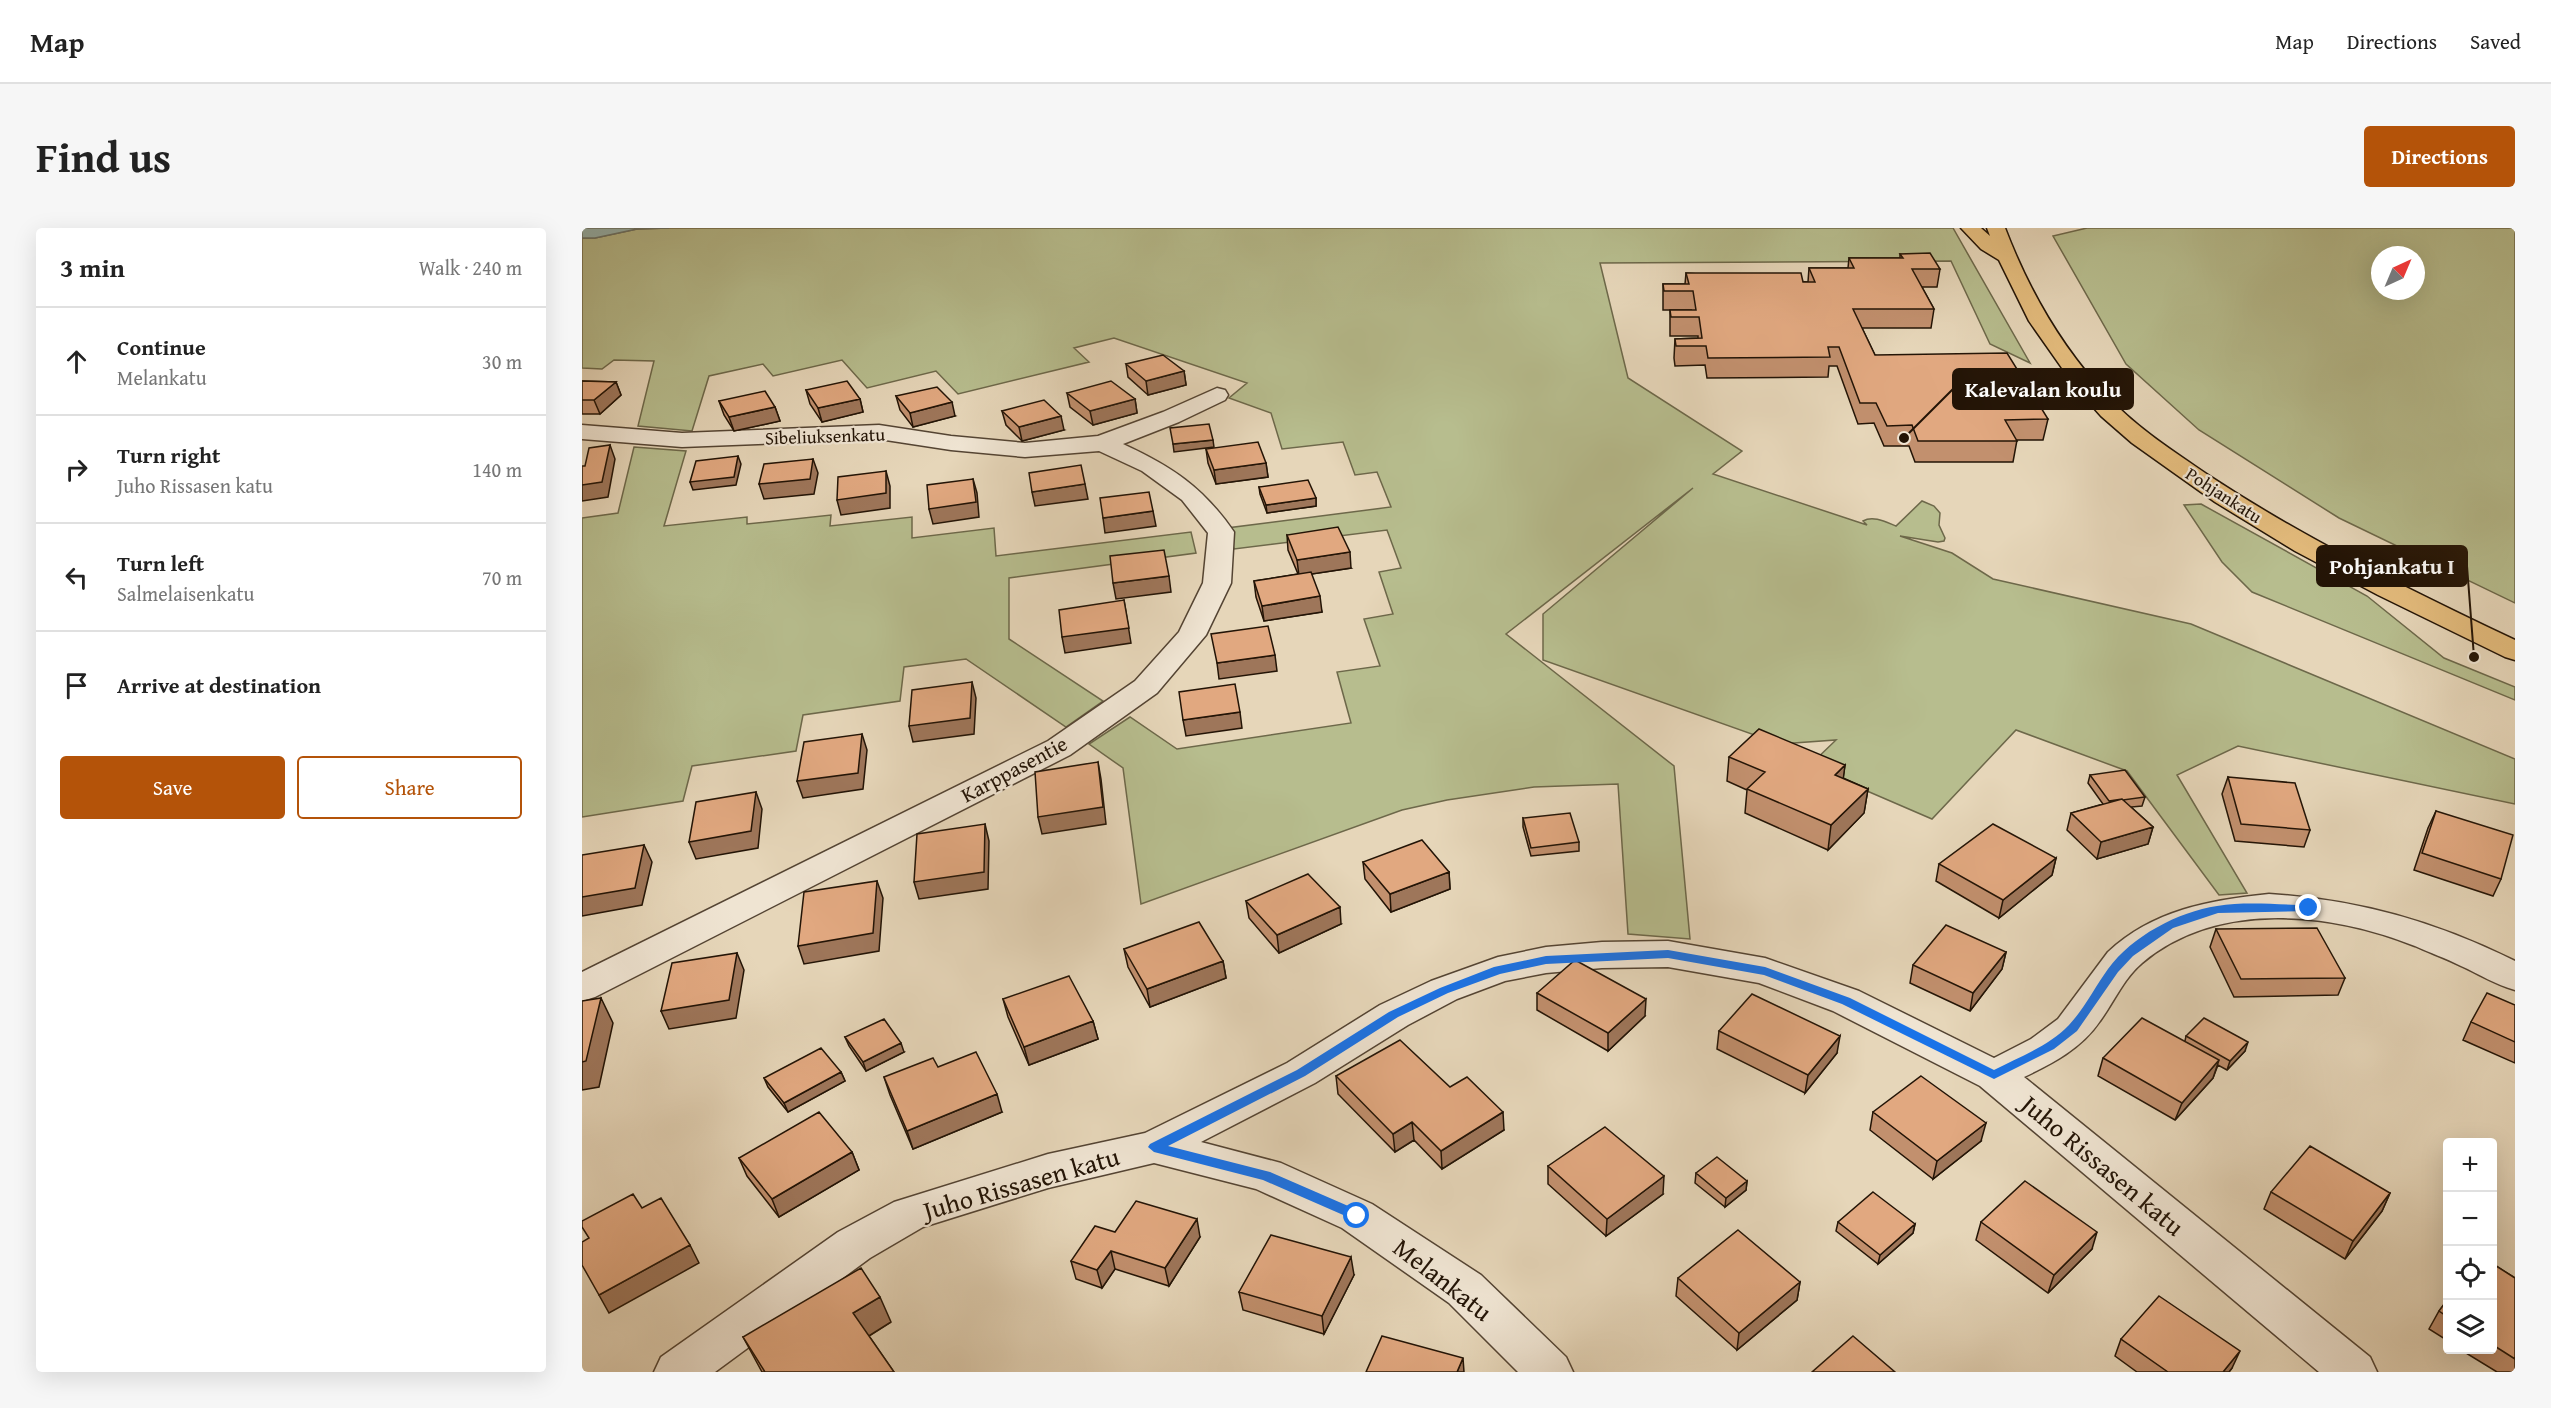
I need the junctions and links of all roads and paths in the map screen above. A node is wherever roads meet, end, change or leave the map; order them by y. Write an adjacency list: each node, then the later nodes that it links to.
1 (1970, 228): 3 (main road, Pohjankatu)
2 (1996, 228): 3 (main road, Pohjankatu)
3 (2005, 256): 7 (main road, Pohjankatu)
4 (1217, 395): 6 (street)
5 (582, 432): 6 (street, Sibeliuksenkatu)
6 (1102, 443): 9 (street, Karppasentie)
7 (2515, 651)
8 (2515, 977): 10 (street)
9 (582, 988)
10 (1994, 1075): 11 (street, Juho Rissasen katu); 14 (street, Juho Rissasen katu)
11 (1154, 1147): 12 (street, Juho Rissasen katu); 13 (street, Melankatu)
12 (678, 1372)
13 (1549, 1372)
14 (2353, 1372)

